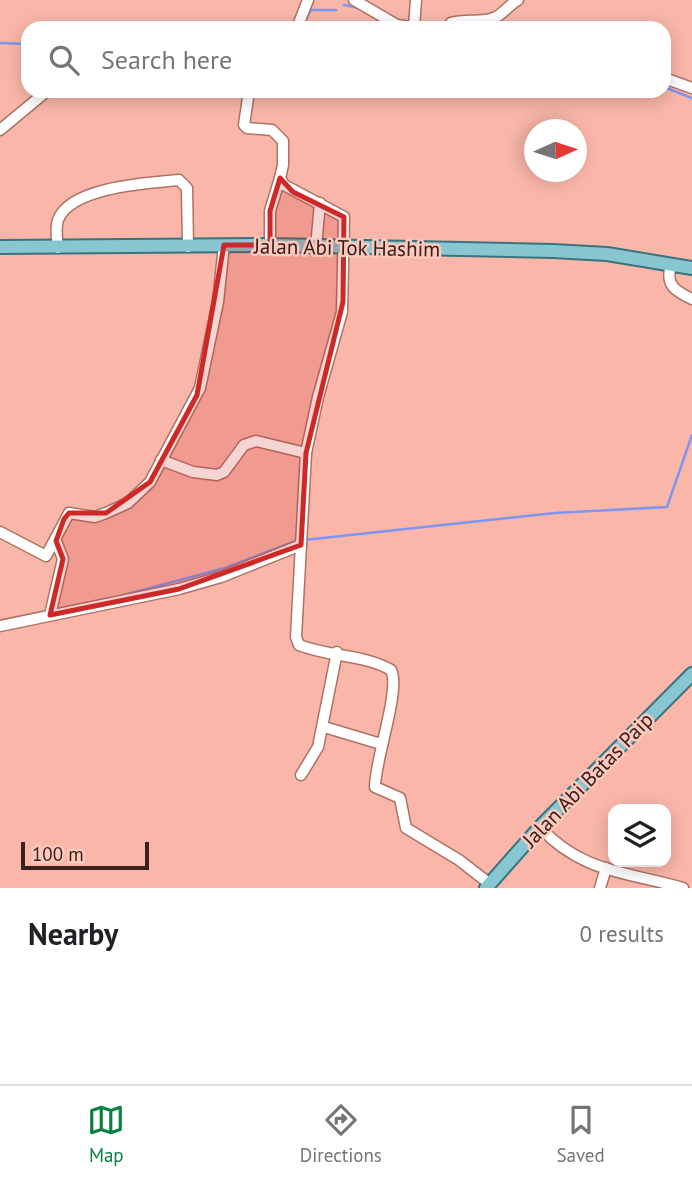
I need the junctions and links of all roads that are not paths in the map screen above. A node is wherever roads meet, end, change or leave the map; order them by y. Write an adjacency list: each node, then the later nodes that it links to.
1 (308, 0): 5 (street)
2 (355, 0): 6 (street)
3 (416, 0): 7 (street)
4 (518, 0): 10 (street)
5 (300, 21)
6 (390, 21)
7 (416, 21)
8 (456, 21): 9 (street)
9 (482, 21)
10 (482, 21)
11 (671, 80): 12 (street)
12 (692, 88)
13 (39, 98): 15 (street)
14 (248, 98): 16 (street)
15 (0, 130)
16 (280, 178): 17 (street); 19 (street)
17 (320, 203): 22 (street); 24 (street)
18 (224, 246): 19 (main road, Jalan Abi Tok Hashim); 21 (main road, Jalan Abi Tok Hashim); 29 (street)
19 (270, 246): 22 (main road, Jalan Abi Tok Hashim)
20 (0, 247): 23 (main road, Jalan Abi Tok Hashim)
21 (188, 247): 23 (main road, Jalan Abi Tok Hashim); 23 (street)
22 (316, 247): 24 (main road, Jalan Abi Tok Hashim)
23 (58, 248)
24 (344, 248): 25 (main road, Jalan Abi Tok Hashim); 28 (street)
25 (671, 265): 26 (main road, Jalan Abi Tok Hashim); 27 (street)
26 (692, 268)
27 (692, 299)
28 (306, 453): 29 (street); 32 (street)
29 (160, 460): 31 (street)
30 (0, 531): 31 (street)
31 (56, 541): 33 (street)
32 (301, 545): 33 (street); 35 (street)
33 (50, 615): 34 (street)
34 (0, 626)
35 (337, 652): 37 (street); 38 (street)
36 (692, 674): 40 (main road, Jalan Abi Batas Paip)
37 (324, 727): 38 (street); 39 (street)
38 (381, 744): 43 (street)
39 (301, 775)
40 (540, 827): 41 (street); 43 (main road, Jalan Abi Batas Paip)
41 (606, 868): 42 (street); 44 (street)
42 (659, 885): 45 (street)
43 (488, 886)
44 (600, 888)
45 (682, 888)

